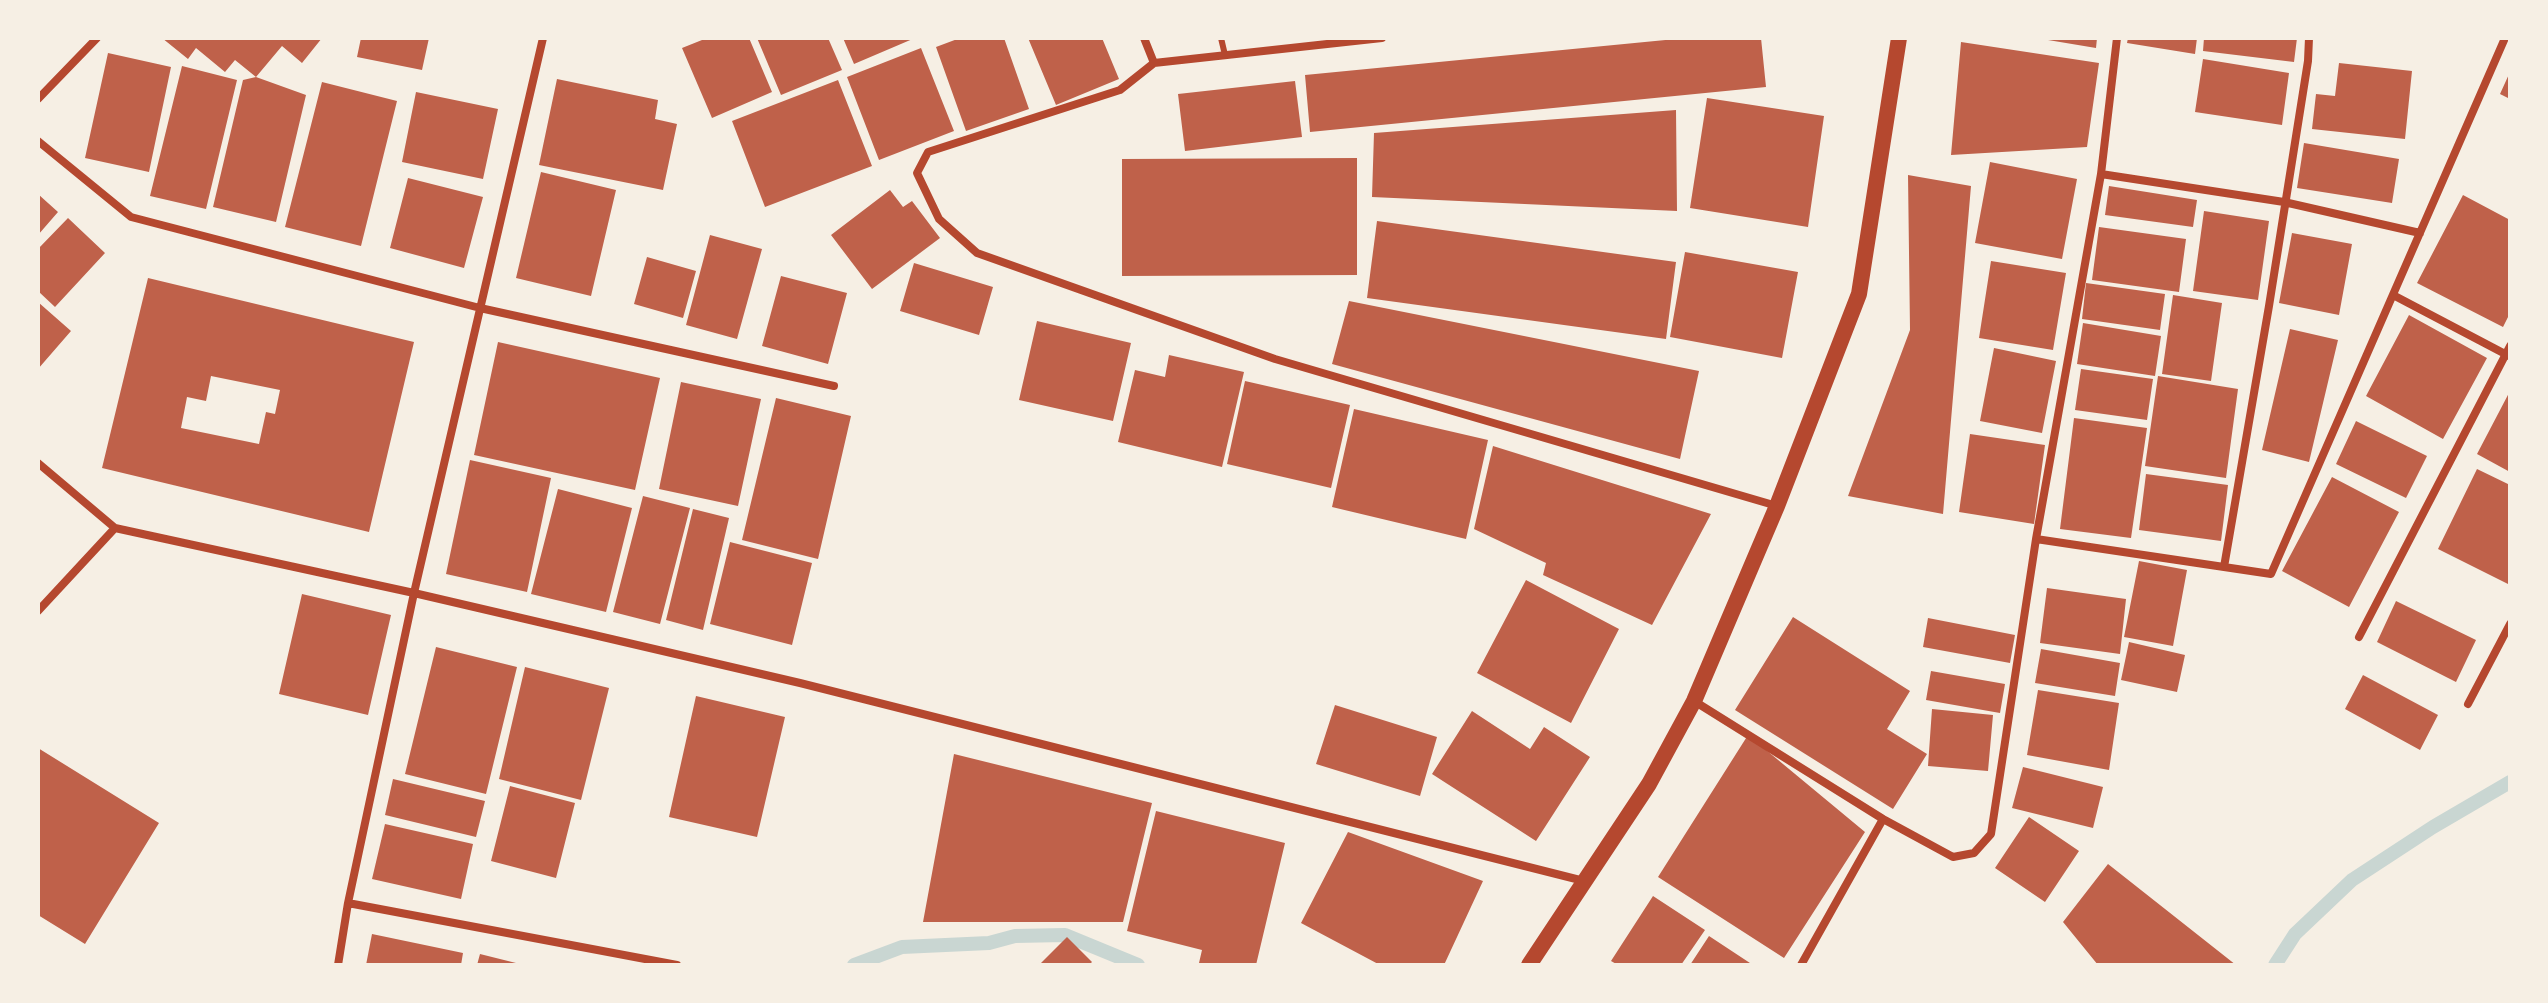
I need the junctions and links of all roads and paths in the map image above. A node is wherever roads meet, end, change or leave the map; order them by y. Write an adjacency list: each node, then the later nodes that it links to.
1 (97, 38): 12 (street)
2 (543, 38): 18 (street)
3 (1144, 38): 11 (street)
4 (1221, 38): 10 (lane)
5 (1382, 38): 10 (street)
6 (1899, 38): 22 (main road)
7 (2117, 38): 14 (street)
8 (2309, 38): 15 (street)
9 (2505, 38): 16 (street)
10 (1225, 55): 11 (street)
11 (1154, 63): 22 (street)
12 (38, 99)
13 (38, 141): 18 (street)
14 (2101, 174): 15 (street); 24 (street)
15 (2284, 202): 16 (street); 25 (street)
16 (2420, 233): 17 (street)
17 (2393, 295): 19 (street); 25 (street)
18 (480, 308): 20 (street); 26 (street)
19 (2509, 352): 29 (street)
20 (834, 386)
21 (38, 463): 23 (street)
22 (1777, 506): 30 (main road)
23 (115, 528): 26 (street); 27 (street)
24 (2036, 539): 25 (street); 32 (street)
25 (2224, 567)
26 (414, 593): 33 (street); 34 (street)
27 (38, 611)
28 (2510, 624): 31 (street)
29 (2359, 637)
30 (1694, 701): 32 (street); 33 (main road)
31 (2468, 704)
32 (1883, 819): 38 (street)
33 (1584, 881): 37 (main road)
34 (348, 903): 35 (street); 36 (street)
35 (338, 965)
36 (677, 965)
37 (1529, 965)
38 (1801, 965)

